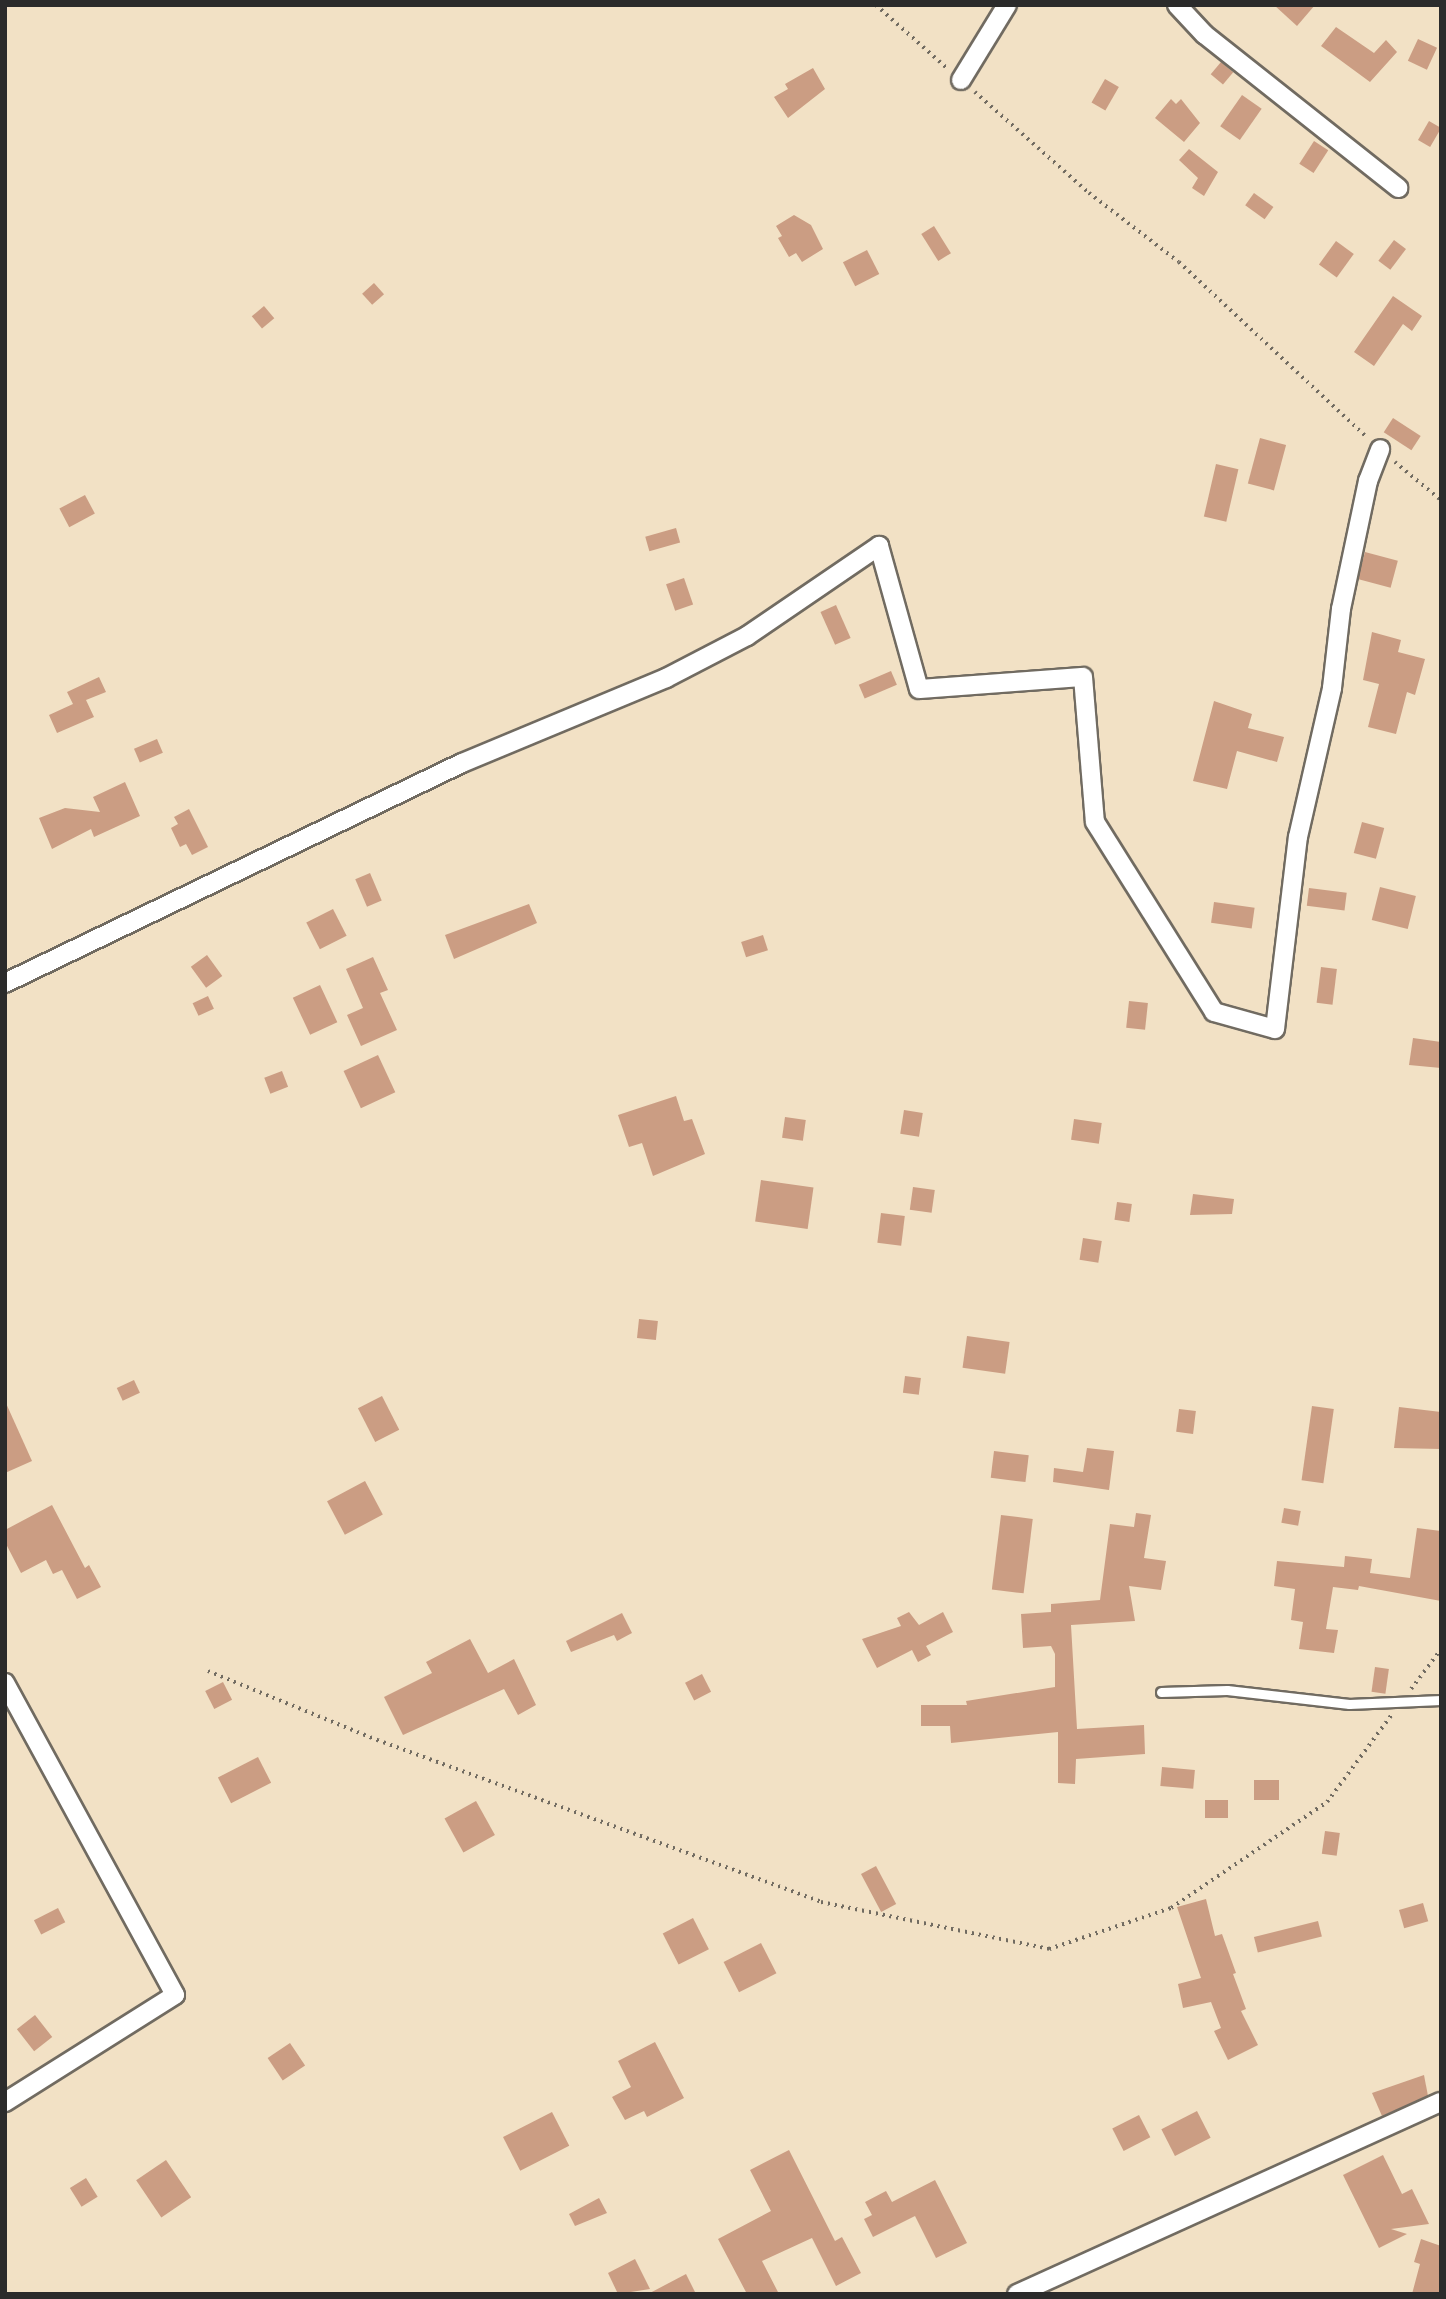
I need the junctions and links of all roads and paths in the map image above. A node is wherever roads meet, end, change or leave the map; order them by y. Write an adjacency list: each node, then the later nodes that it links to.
1 (876, 5): 4 (path)
2 (1007, 5): 4 (street)
3 (1177, 5): 5 (street)
4 (961, 80): 6 (path)
5 (1398, 188)
6 (1380, 449): 7 (path); 8 (street)
7 (1441, 500)
8 (5, 983)
9 (1441, 1649): 13 (path)
10 (208, 1671): 15 (path)
11 (5, 1683): 16 (street)
12 (1161, 1692): 14 (lane)
13 (1408, 1693)
14 (1441, 1700)
15 (1400, 1704)
16 (5, 2102)
17 (1441, 2102): 18 (street)
18 (1017, 2294)

